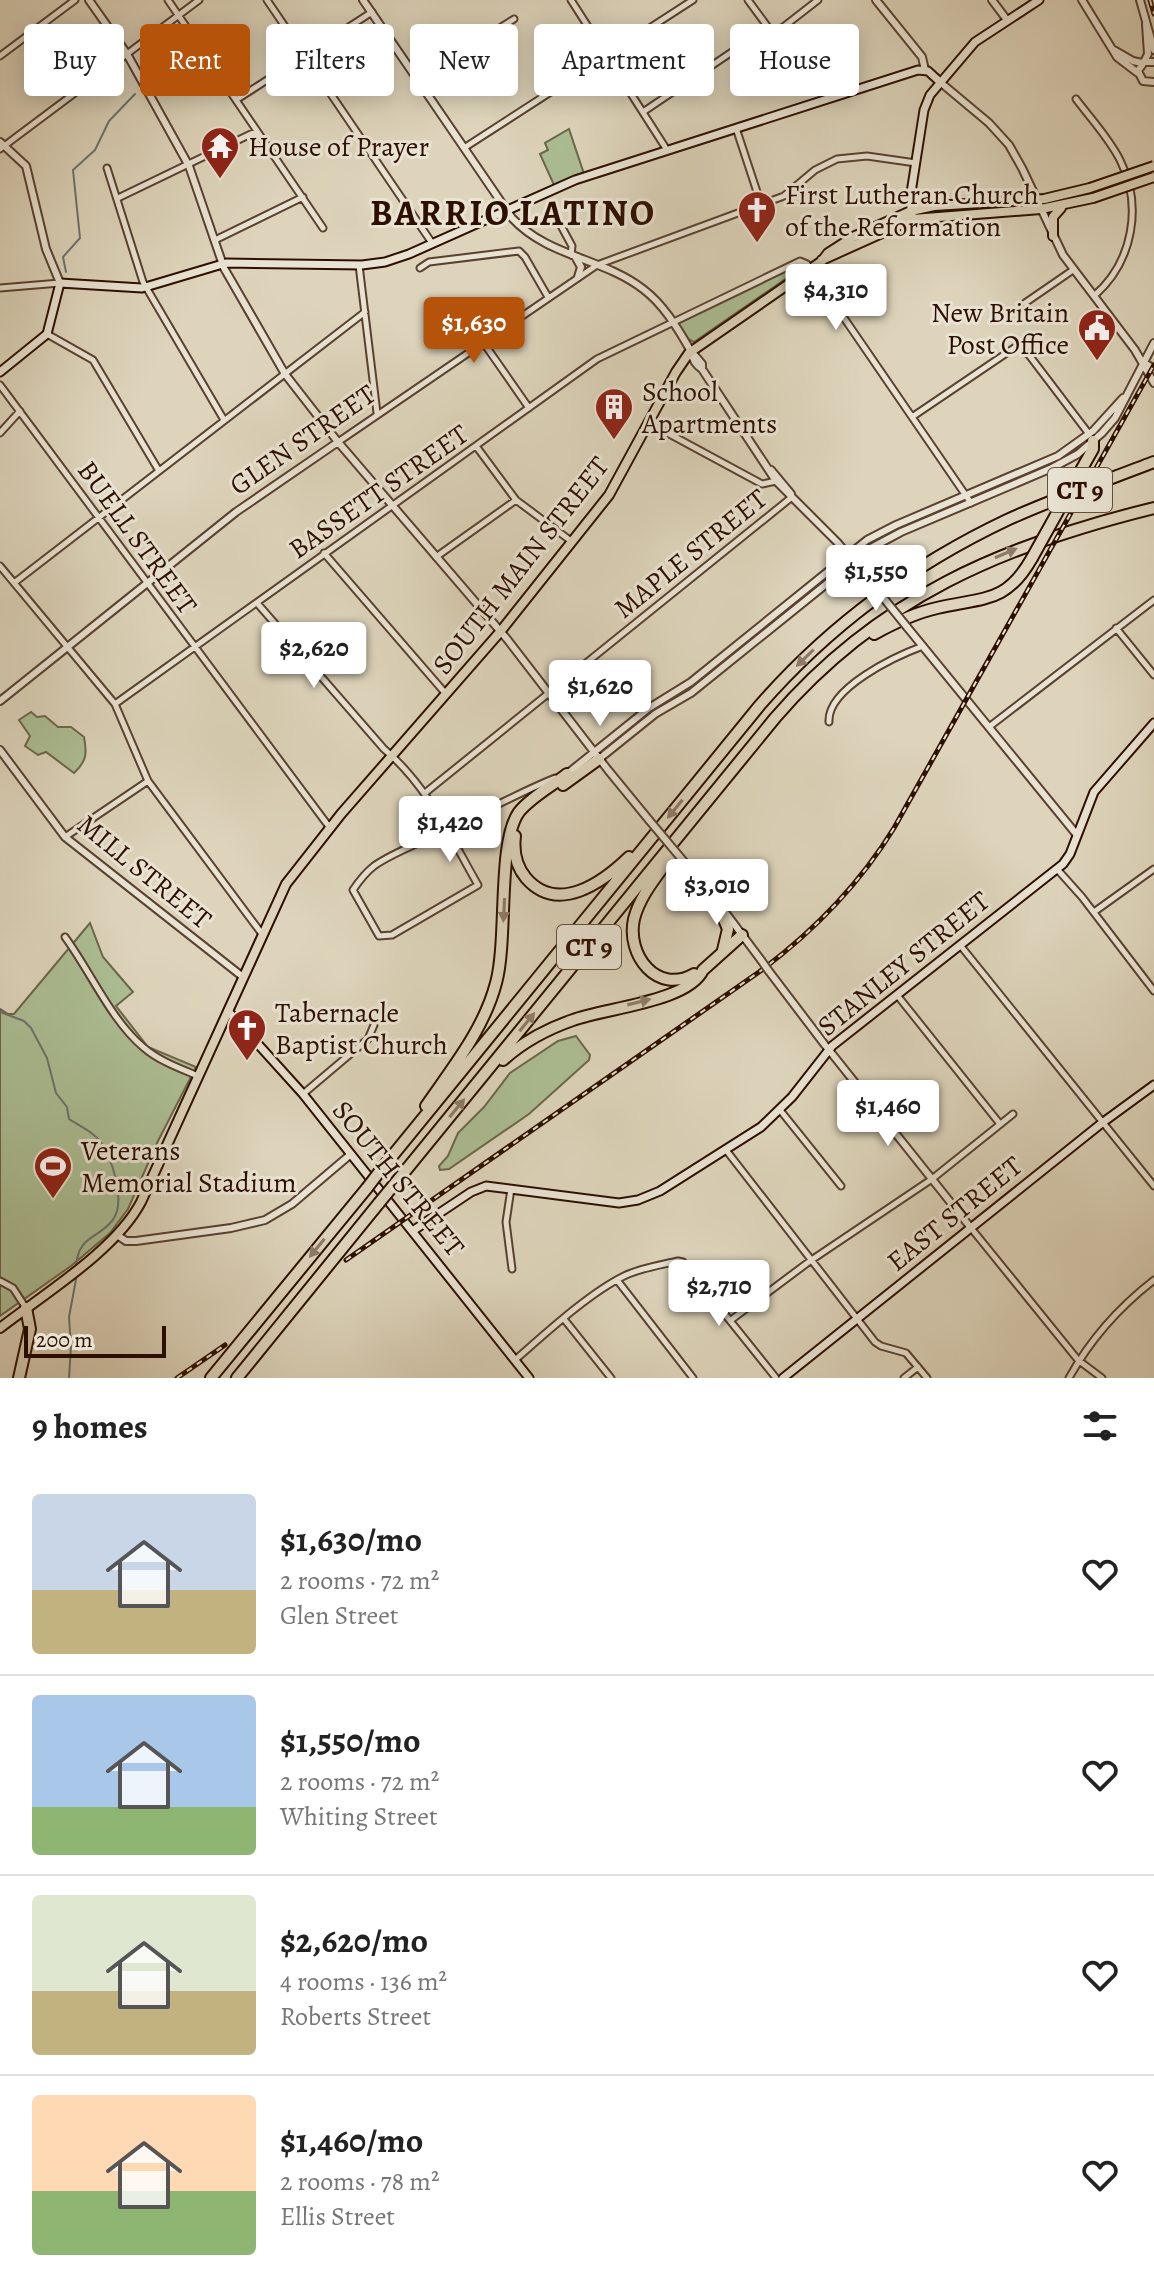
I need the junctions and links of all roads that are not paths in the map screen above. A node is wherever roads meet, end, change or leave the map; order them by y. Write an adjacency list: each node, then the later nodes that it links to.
1 (75, 0): 34 (street)
2 (89, 0): 33 (street)
3 (168, 0): 19 (street)
4 (199, 0): 19 (street)
5 (267, 0): 22 (street)
6 (363, 0): 18 (street)
7 (571, 0): 25 (street)
8 (693, 0): 26 (street)
9 (748, 0): 27 (street)
10 (818, 0): 28 (street)
11 (876, 0): 38 (street)
12 (992, 0): 17 (street)
13 (1004, 0): 17 (street)
14 (1039, 0): 21 (main road)
15 (1082, 0): 30 (street)
16 (1140, 0): 29 (street)
17 (998, 7): 21 (street)
18 (372, 12): 23 (street); 37 (street)
19 (179, 16): 33 (street); 49 (street)
20 (514, 19): 24 (street)
21 (1007, 20): 41 (main road)
22 (283, 24)
23 (354, 24)
24 (506, 24)
25 (586, 24)
26 (656, 24)
27 (766, 24)
28 (788, 24)
29 (1146, 24): 31 (street); 36 (street)
30 (1114, 50): 36 (street); 39 (street)
31 (1154, 50)
32 (730, 53): 50 (street)
33 (127, 54): 53 (street); 57 (street)
34 (0, 56)
35 (1154, 62): 36 (street)
36 (1143, 63): 39 (street)
37 (410, 68)
38 (925, 70): 41 (main road); 51 (main road)
39 (1138, 73): 42 (street)
40 (266, 81): 49 (street)
41 (940, 82): 56 (main road); 65 (street)
42 (1150, 82): 43 (street)
43 (1154, 91)
44 (332, 96): 75 (street)
45 (429, 96): 54 (street)
46 (545, 96): 54 (street)
47 (633, 96): 50 (street)
48 (1076, 99): 88 (street)
49 (236, 100): 52 (street)
50 (643, 112): 55 (street)
51 (735, 127): 55 (main road); 64 (street)
52 (257, 131): 57 (street); 62 (street)
53 (2, 145): 84 (street)
54 (464, 148): 69 (street)
55 (667, 150): 69 (main road)
56 (916, 163): 64 (street, GLEN STREET); 71 (main road)
57 (189, 166): 63 (street); 74 (street)
58 (1154, 166): 61 (main road, bridge)
59 (107, 168): 63 (street)
60 (1154, 177): 61 (main road, bridge)
61 (1091, 193): 65 (main road); 66 (main road)
62 (303, 197): 72 (street); 74 (street)
63 (117, 199): 85 (street)
64 (761, 204): 79 (street, GLEN STREET)
65 (1039, 204): 66 (main road); 67 (main road); 70 (main road); 73 (street)
66 (1068, 204): 73 (main road)
67 (960, 205): 70 (main road); 71 (main road)
68 (552, 209): 76 (street)
69 (506, 210): 75 (main road); 76 (street)
70 (946, 214): 71 (main road)
71 (912, 215): 81 (main road)
72 (323, 228)
73 (1053, 236): 82 (street)
74 (215, 240): 77 (street)
75 (432, 243): 78 (main road)
76 (574, 256): 79 (street); 83 (street)
77 (222, 263): 78 (main road); 85 (main road); 99 (street)
78 (359, 265): 90 (street)
79 (596, 265): 83 (street, GLEN STREET); 91 (street)
80 (420, 268): 87 (street)
81 (810, 268): 91 (street, BASSETT STREET); 95 (main road); 105 (street)
82 (1073, 270): 88 (street); 89 (street)
83 (578, 277): 87 (street, GLEN STREET)
84 (60, 283): 85 (main road); 86 (street); 92 (main road)
85 (145, 287): 106 (street)
86 (0, 288)
87 (548, 297): 93 (street, GLEN STREET)
88 (1094, 297): 96 (street)
89 (1025, 303)
90 (365, 312): 99 (street); 104 (street)
91 (672, 322): 95 (street); 102 (street, BASSETT STREET)
92 (47, 334): 98 (main road); 114 (street)
93 (483, 342): 102 (street); 104 (street, GLEN STREET)
94 (1154, 343): 96 (street)
95 (691, 351): 107 (main road, SOUTH MAIN STREET); 113 (street)
96 (1143, 362): 97 (street); 100 (street); 109 (street)
97 (1154, 369)
98 (0, 372)
99 (285, 374): 106 (street); 110 (street)
100 (1154, 383)
101 (0, 385): 103 (street, BUELL STREET)
102 (529, 408): 111 (street, BASSETT STREET)
103 (20, 411): 108 (street); 122 (street, BUELL STREET)
104 (377, 413): 110 (street, GLEN STREET)
105 (912, 417): 109 (street); 117 (street)
106 (224, 420): 114 (street)
107 (649, 423): 115 (street); 123 (main road, SOUTH MAIN STREET)
108 (0, 433)
109 (1091, 438): 117 (street); 119 (street); 138 (highway, bridge)
110 (338, 442): 120 (street); 130 (street, GLEN STREET)
111 (476, 446): 118 (street); 120 (street, BASSETT STREET)
112 (1154, 462): 160 (highway, CT 9, one-way to 160)
113 (771, 470): 115 (street); 116 (street)
114 (159, 471): 122 (street)
115 (776, 481): 116 (street)
116 (792, 495): 125 (street); 143 (street, MAPLE STREET)
117 (966, 496): 119 (street); 125 (street)
118 (516, 500): 123 (street); 126 (street)
119 (971, 503): 127 (street)
120 (392, 505): 124 (street, BASSETT STREET); 126 (street)
121 (1154, 508): 138 (highway, CT 9, one-way to 121)
122 (98, 516): 129 (street); 130 (street, BUELL STREET)
123 (572, 542): 134 (main road, SOUTH MAIN STREET)
124 (324, 553): 132 (street, BASSETT STREET); 142 (street)
125 (848, 554): 127 (street); 139 (street)
126 (436, 557): 134 (street)
127 (854, 561): 135 (street, bridge); 141 (street)
128 (0, 566): 129 (street)
129 (14, 583): 137 (street)
130 (147, 584): 136 (street, BUELL STREET); 137 (street, GLEN STREET)
131 (1154, 600): 133 (street)
132 (257, 603): 136 (street, BASSETT STREET); 150 (street)
133 (1116, 628): 140 (street); 148 (street)
134 (500, 632): 142 (main road, SOUTH MAIN STREET); 143 (street)
135 (923, 646): 146 (street); 148 (street)
136 (194, 647): 145 (street, BASSETT STREET); 156 (street, BUELL STREET)
137 (67, 648): 144 (street, GLEN STREET); 145 (street)
138 (844, 650): 155 (highway, CT 9)
139 (706, 671): 141 (street); 151 (street)
140 (1154, 675)
141 (711, 677): 151 (street)
142 (446, 694): 150 (main road, SOUTH MAIN STREET)
143 (549, 694): 151 (street); 154 (street, MAPLE STREET)
144 (0, 701)
145 (115, 704): 153 (street)
146 (829, 722)
147 (1154, 723): 158 (main road, STANLEY STREET)
148 (989, 727): 158 (street)
149 (0, 750): 159 (street, MILL STREET)
150 (392, 756): 154 (street); 156 (main road, SOUTH MAIN STREET)
151 (597, 756): 152 (street); 160 (highway); 163 (street, bridge)
152 (567, 774): 157 (street); 185 (highway, one-way to 185)
153 (148, 781): 159 (street); 165 (street)
154 (425, 793): 157 (street)
155 (699, 812): 170 (highway); 178 (highway, CT 9, one-way to 155)
156 (330, 828): 165 (main road, SOUTH MAIN STREET)
157 (447, 830): 157 (street)
158 (1077, 835): 161 (main road, STANLEY STREET)
159 (65, 837): 171 (street, MILL STREET)
160 (650, 841): 185 (highway, CT 9)
161 (1057, 869): 164 (street); 168 (main road, STANLEY STREET)
162 (1154, 869): 164 (street)
163 (716, 900): 166 (street); 169 (highway)
164 (1094, 912): 172 (street)
165 (262, 935): 171 (main road, SOUTH MAIN STREET)
166 (742, 935): 169 (highway); 176 (street, bridge)
167 (65, 937): 177 (street)
168 (960, 945): 173 (main road, STANLEY STREET); 183 (street)
169 (722, 953): 170 (highway)
170 (703, 970): 178 (highway, one-way to 170)
171 (243, 977): 174 (main road, SOUTH MAIN STREET)
172 (1153, 988)
173 (897, 995): 176 (main road, STANLEY STREET); 184 (street)
174 (228, 1011): 177 (main road, SOUTH MAIN STREET); 180 (main road, SOUTH STREET)
175 (374, 1025): 180 (street)
176 (828, 1049): 181 (main road, STANLEY STREET); 188 (street)
177 (198, 1076): 194 (main road, SOUTH MAIN STREET)
178 (478, 1082): 210 (highway, CT 9, one-way to 178, bridge)
179 (1154, 1085): 183 (main road, EAST STREET)
180 (303, 1094): 187 (main road, SOUTH STREET)
181 (780, 1110): 186 (main road, STANLEY STREET); 189 (street)
182 (1013, 1114): 184 (street)
183 (1102, 1123): 190 (street); 192 (main road, EAST STREET)
184 (1000, 1124): 188 (street)
185 (401, 1145): 209 (highway, CT 9, one-way to 209, bridge)
186 (726, 1150): 191 (main road, STANLEY STREET); 195 (street)
187 (351, 1154): 193 (main road, SOUTH STREET); 194 (street)
188 (932, 1179): 192 (street); 195 (street)
189 (841, 1186)
190 (1154, 1186)
191 (511, 1188): 193 (main road, STANLEY STREET); 196 (street)
192 (971, 1228): 202 (main road, EAST STREET); 206 (street)
193 (414, 1230): 205 (main road, SOUTH STREET)
194 (117, 1235): 200 (main road, SOUTH MAIN STREET)
195 (810, 1261): 202 (street); 203 (street)
196 (512, 1269)
197 (617, 1280): 201 (street); 203 (street); 213 (street)
198 (1154, 1280): 206 (street)
199 (0, 1281): 200 (street)
200 (26, 1308): 204 (main road, SOUTH MAIN STREET); 208 (highway)
201 (564, 1319): 205 (street); 212 (street)
202 (857, 1319): 207 (street); 215 (main road, EAST STREET)
203 (731, 1320): 214 (street)
204 (0, 1328)
205 (515, 1360): 211 (main road, SOUTH STREET)
206 (1078, 1360): 218 (street); 219 (street)
207 (918, 1367): 216 (street); 217 (street)
208 (19, 1378)
209 (211, 1378)
210 (237, 1378)
211 (529, 1378)
212 (611, 1378)
213 (693, 1378)
214 (776, 1378)
215 (783, 1378)
216 (904, 1378)
217 (927, 1378)
218 (1069, 1378)
219 (1102, 1378)

